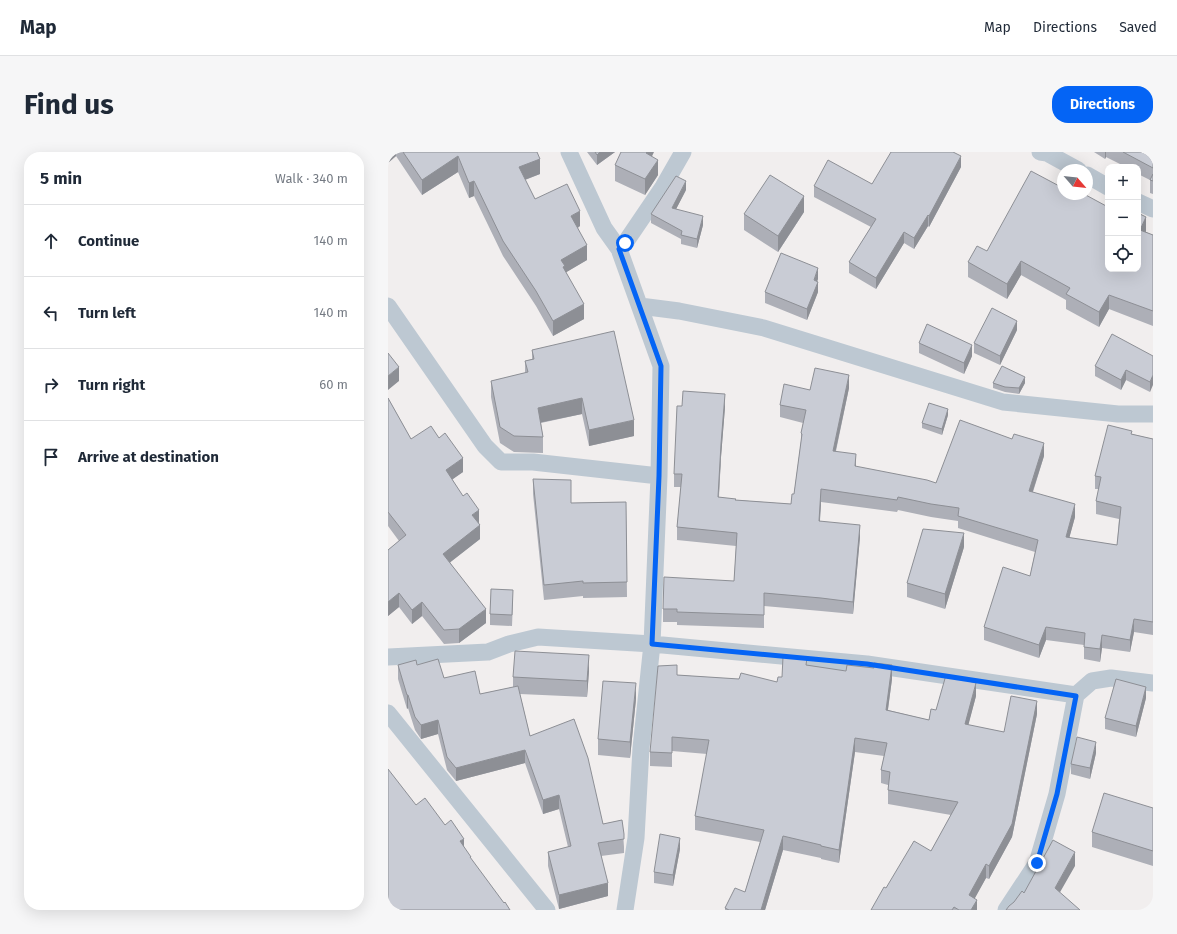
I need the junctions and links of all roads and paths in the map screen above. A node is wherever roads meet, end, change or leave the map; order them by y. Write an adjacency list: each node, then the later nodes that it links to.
1 (569, 152): 9 (street)
2 (683, 152): 9 (street)
3 (1040, 152): 4 (street)
4 (1067, 164)
5 (1093, 178): 6 (street)
6 (1105, 184)
7 (1141, 203): 8 (street)
8 (1153, 209)
9 (619, 249): 11 (street)
10 (388, 306): 13 (street)
11 (640, 306): 12 (street); 13 (street)
12 (1153, 414)
13 (659, 476): 14 (street)
14 (652, 644): 15 (street); 17 (street); 20 (street)
15 (388, 657)
16 (1153, 683): 17 (street)
17 (1076, 696): 21 (street)
18 (388, 713): 19 (street)
19 (547, 910)
20 (625, 910)
21 (1006, 910)

